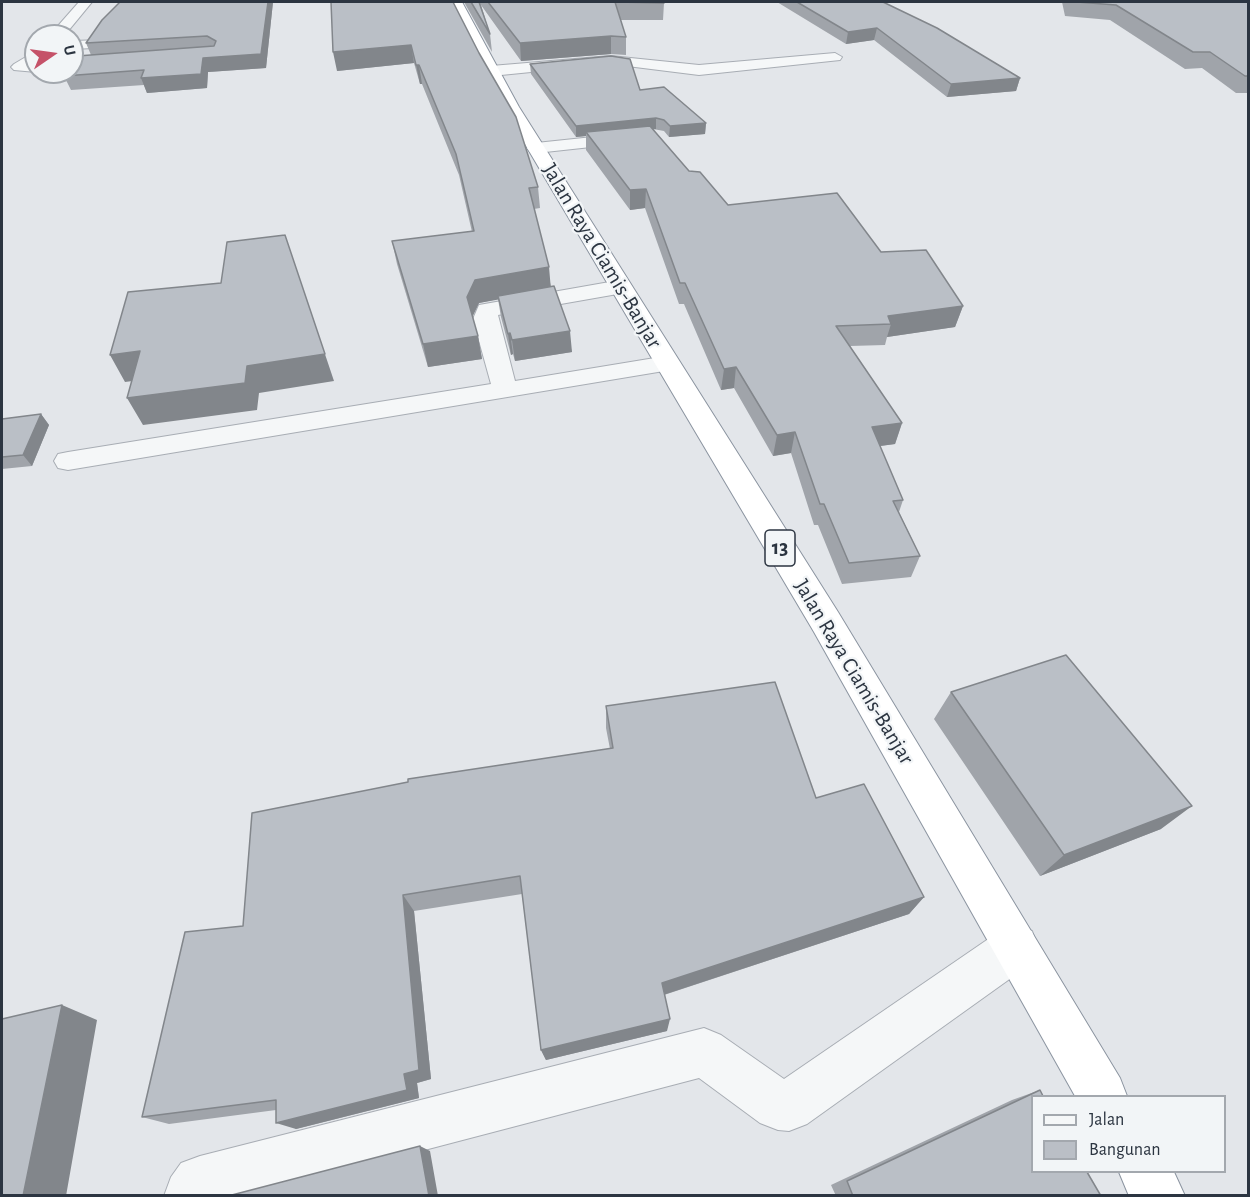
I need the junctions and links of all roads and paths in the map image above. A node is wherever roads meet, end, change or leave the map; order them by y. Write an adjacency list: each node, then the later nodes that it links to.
1 (86, 2): 3 (street)
2 (456, 2): 11 (highway, Jalan Raya Ciamis-Banjar / 13)
3 (67, 24)
4 (144, 42): 5 (street)
5 (84, 44)
6 (835, 57): 11 (street)
7 (24, 63): 8 (street)
8 (19, 67): 9 (street); 10 (street)
9 (24, 67)
10 (2, 70)
11 (491, 71): 13 (highway, Jalan Raya Ciamis-Banjar / 13)
12 (650, 136): 13 (street)
13 (536, 148): 14 (highway, Jalan Raya Ciamis-Banjar / 13)
14 (621, 287): 15 (highway, Jalan Raya Ciamis-Banjar / 13); 16 (street)
15 (667, 364): 16 (street); 18 (highway, Jalan Raya Ciamis-Banjar / 13)
16 (505, 390): 17 (street)
17 (68, 461)
18 (1016, 946): 19 (highway, Jalan Raya Ciamis-Banjar / 13); 21 (street)
19 (1101, 1095)
20 (1146, 1173): 22 (highway)
21 (190, 1196)
22 (1158, 1196)

